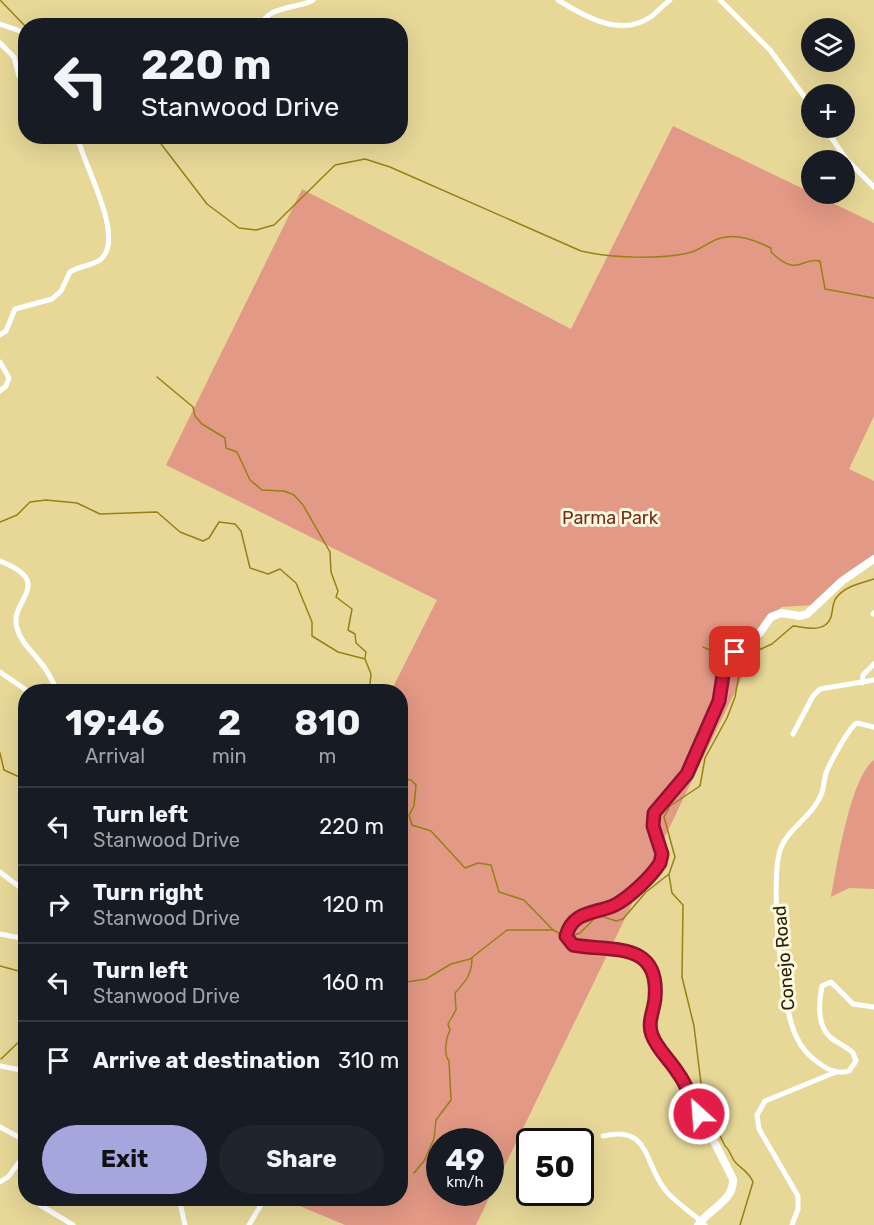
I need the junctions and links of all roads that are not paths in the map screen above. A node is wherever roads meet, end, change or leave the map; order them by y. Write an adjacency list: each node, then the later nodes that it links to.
1 (313, 0): 5 (street)
2 (558, 0): 3 (street)
3 (670, 0)
4 (720, 0): 10 (street)
5 (264, 18)
6 (0, 24): 7 (street)
7 (18, 30)
8 (0, 43): 9 (street)
9 (18, 72)
10 (801, 92)
11 (832, 138): 13 (street)
12 (79, 144): 14 (street)
13 (874, 187)
14 (0, 335)
15 (0, 362): 16 (street)
16 (0, 391)
17 (874, 559): 43 (main road)
18 (0, 561): 24 (street)
19 (874, 664): 22 (street)
20 (0, 672): 23 (street)
21 (874, 680): 22 (street)
22 (862, 683): 26 (street)
23 (18, 684)
24 (54, 684)
25 (874, 727): 34 (street, Conejo Road)
26 (793, 734)
27 (0, 872): 28 (street)
28 (18, 886)
29 (0, 934): 30 (street)
30 (18, 937)
31 (874, 1007): 34 (street, Conejo Road)
32 (0, 1066): 33 (street)
33 (18, 1069)
34 (836, 1072): 47 (street)
35 (0, 1127): 37 (street)
36 (603, 1136): 43 (street)
37 (18, 1137)
38 (18, 1164): 39 (street)
39 (0, 1182)
40 (43, 1206): 44 (street)
41 (181, 1206): 45 (street)
42 (260, 1206): 46 (street)
43 (701, 1224)
44 (73, 1225)
45 (185, 1225)
46 (249, 1225)
47 (792, 1225)

